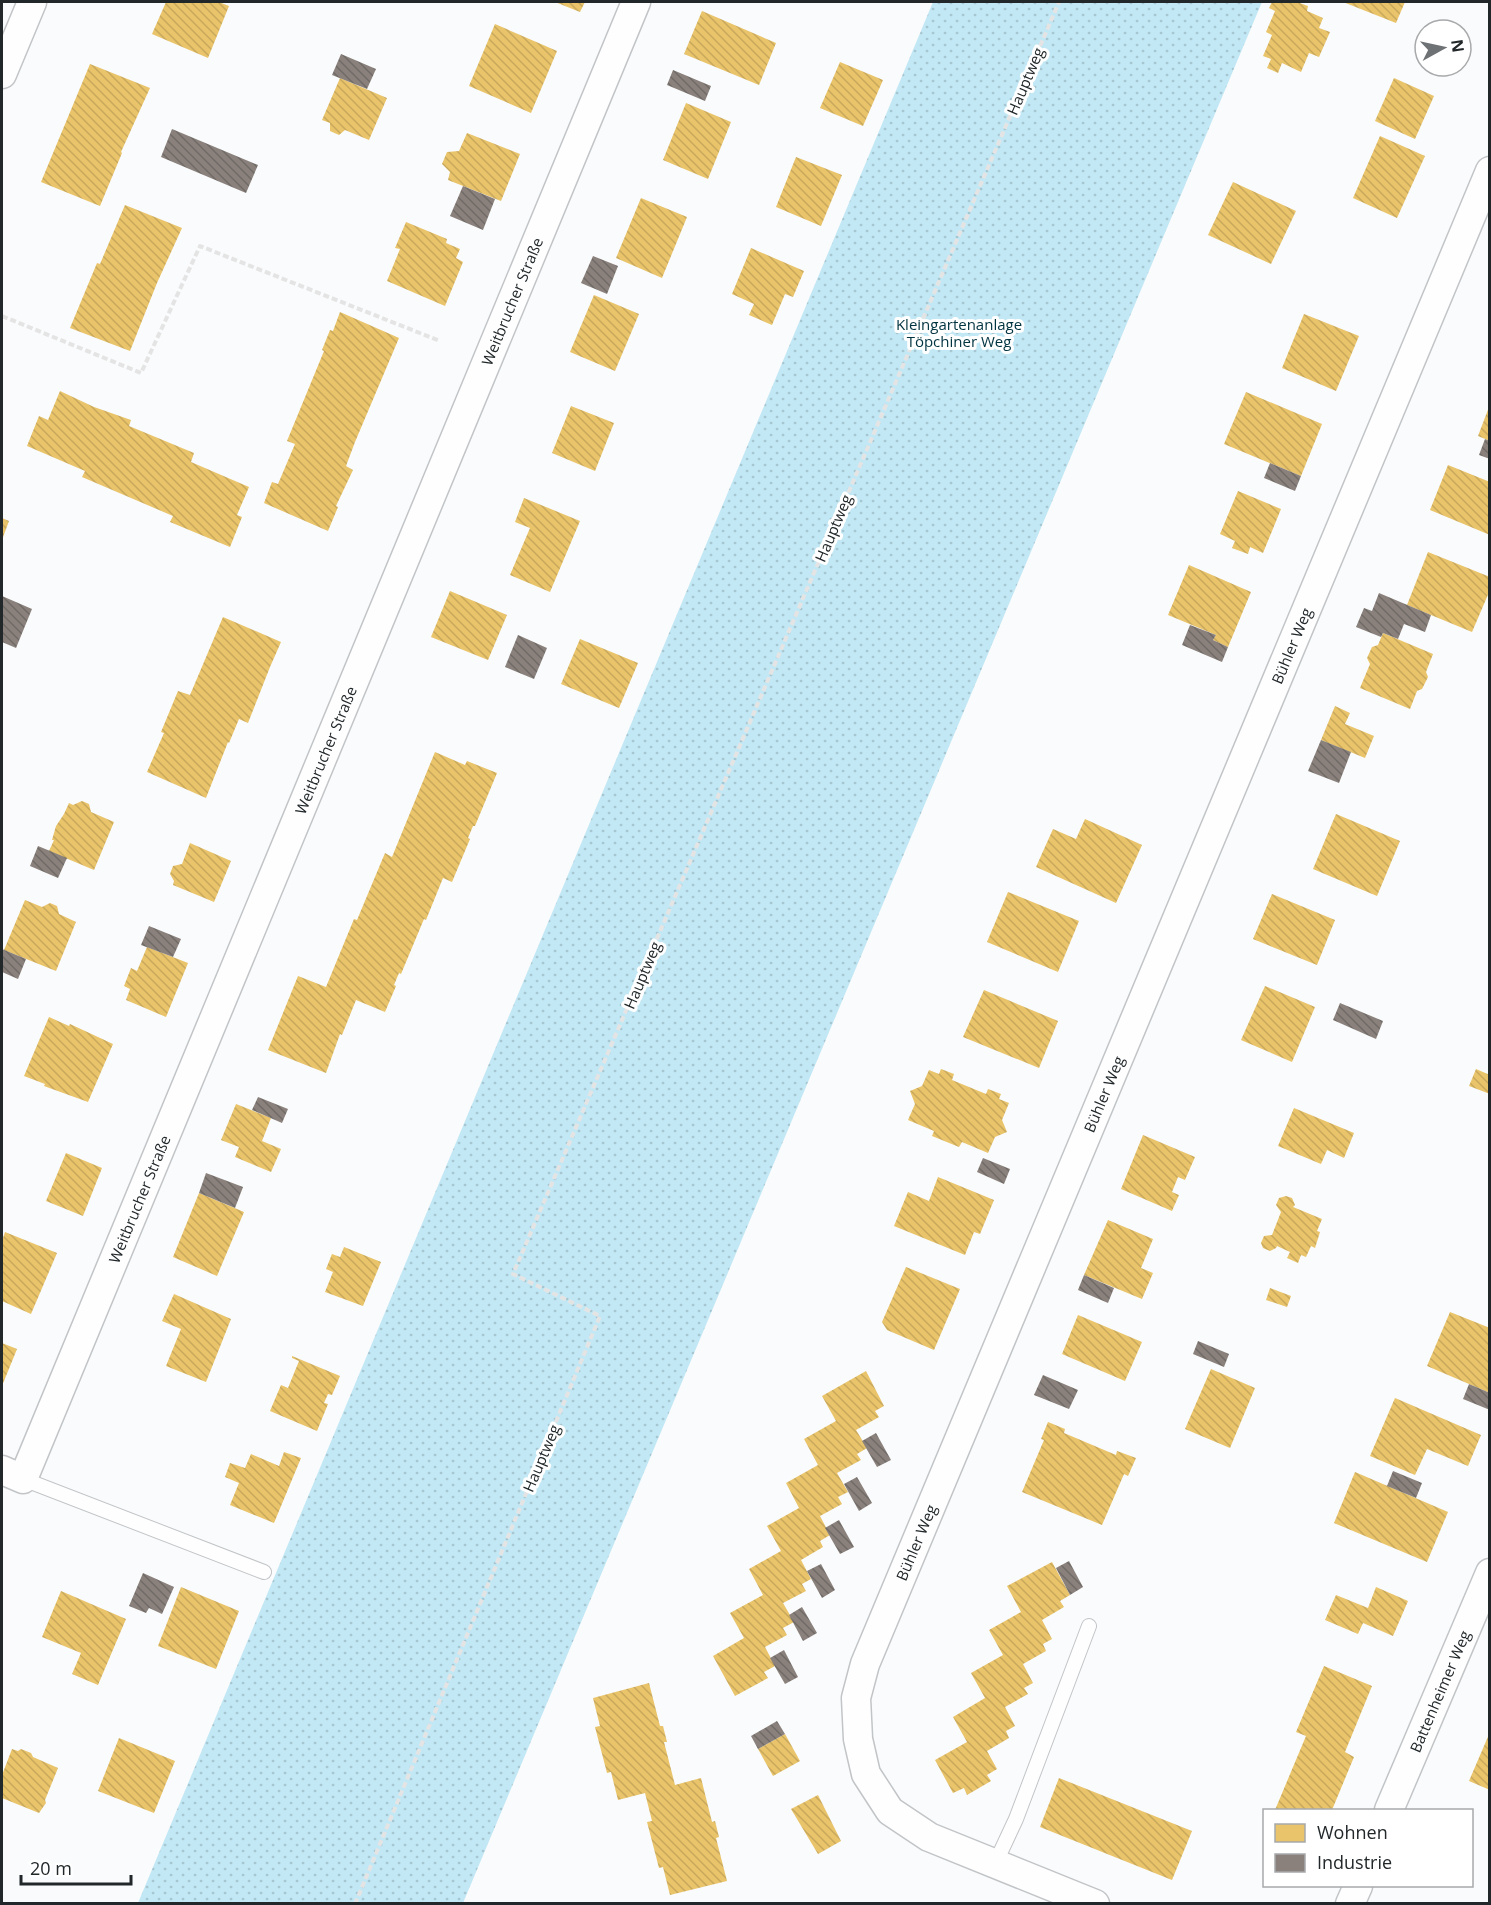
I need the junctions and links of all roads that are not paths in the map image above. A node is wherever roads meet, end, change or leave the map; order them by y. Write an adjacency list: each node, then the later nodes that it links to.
1 (32, 2): 3 (street)
2 (636, 2): 5 (street, Weitbrucher Straße)
3 (2, 74)
4 (1490, 171): 10 (street, Bühler Weg)
5 (12, 1474): 6 (lane)
6 (264, 1572)
7 (1490, 1573): 9 (street, Battenheimer Weg)
8 (1089, 1626): 10 (lane)
9 (1389, 1809)
10 (995, 1863): 12 (street, Bühler Weg)
11 (1358, 1887): 13 (street)
12 (1095, 1904)
13 (1350, 1904)

